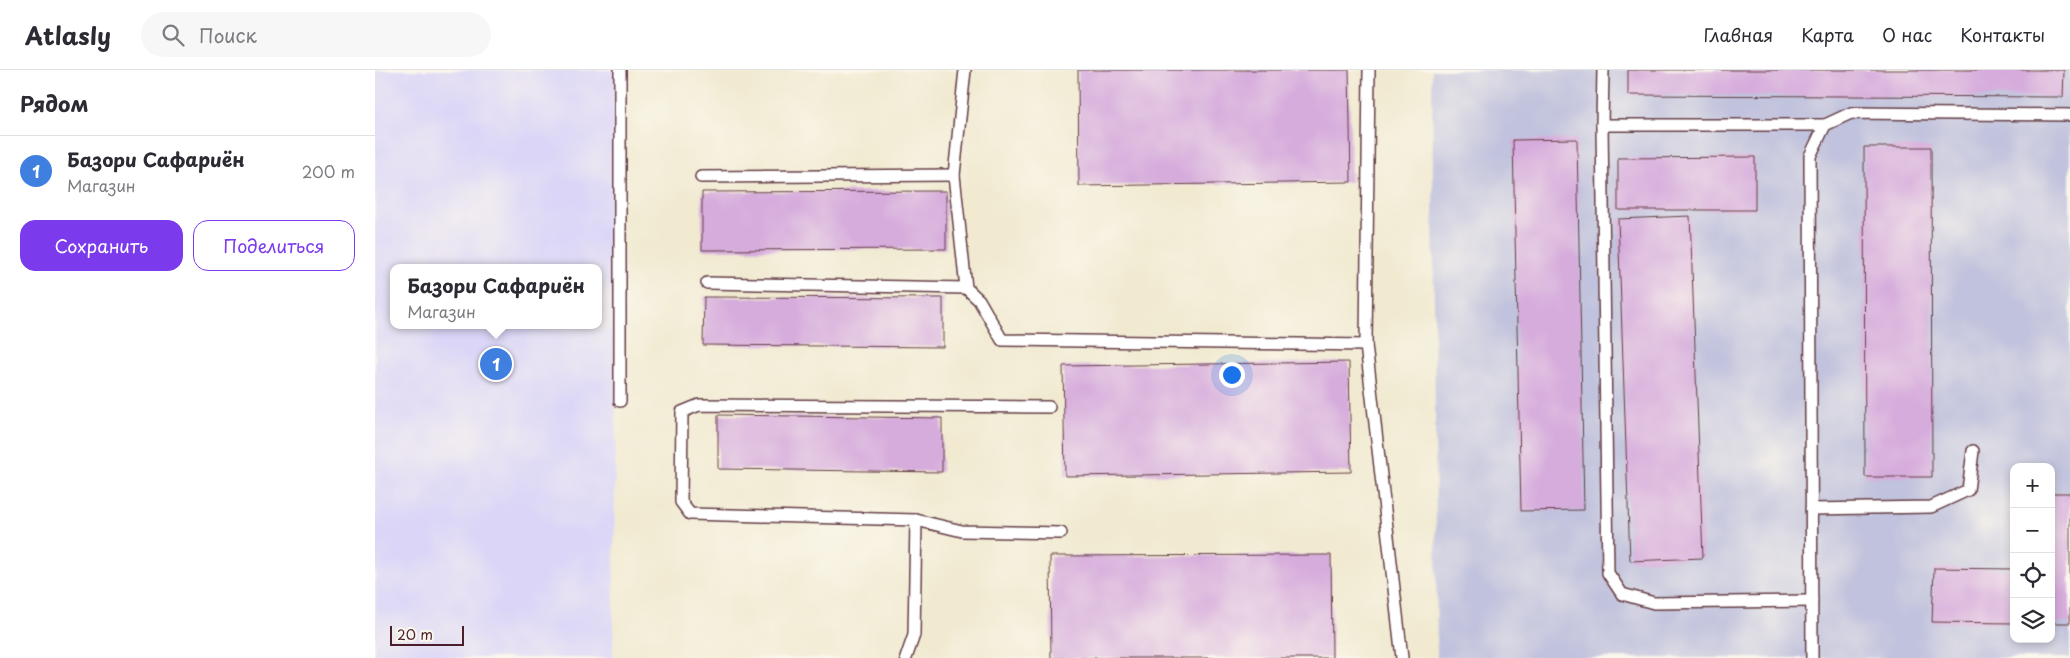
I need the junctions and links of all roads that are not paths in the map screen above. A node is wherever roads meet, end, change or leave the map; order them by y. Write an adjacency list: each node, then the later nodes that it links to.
1 (620, 70): 13 (lane)
2 (965, 70): 8 (lane)
3 (1369, 70): 12 (lane)
4 (1603, 70): 6 (lane)
5 (2070, 115): 7 (lane)
6 (1602, 125): 7 (lane); 19 (lane)
7 (1825, 125): 16 (lane)
8 (954, 176): 9 (lane); 11 (lane)
9 (701, 178)
10 (707, 283): 11 (lane)
11 (966, 288): 12 (lane)
12 (1366, 344): 21 (lane)
13 (620, 401)
14 (1049, 407): 17 (lane)
15 (1973, 451): 16 (lane)
16 (1811, 509): 19 (lane)
17 (916, 520): 18 (lane); 20 (lane)
18 (1061, 533)
19 (1812, 601): 22 (lane)
20 (906, 658)
21 (1402, 658)
22 (1812, 658)

